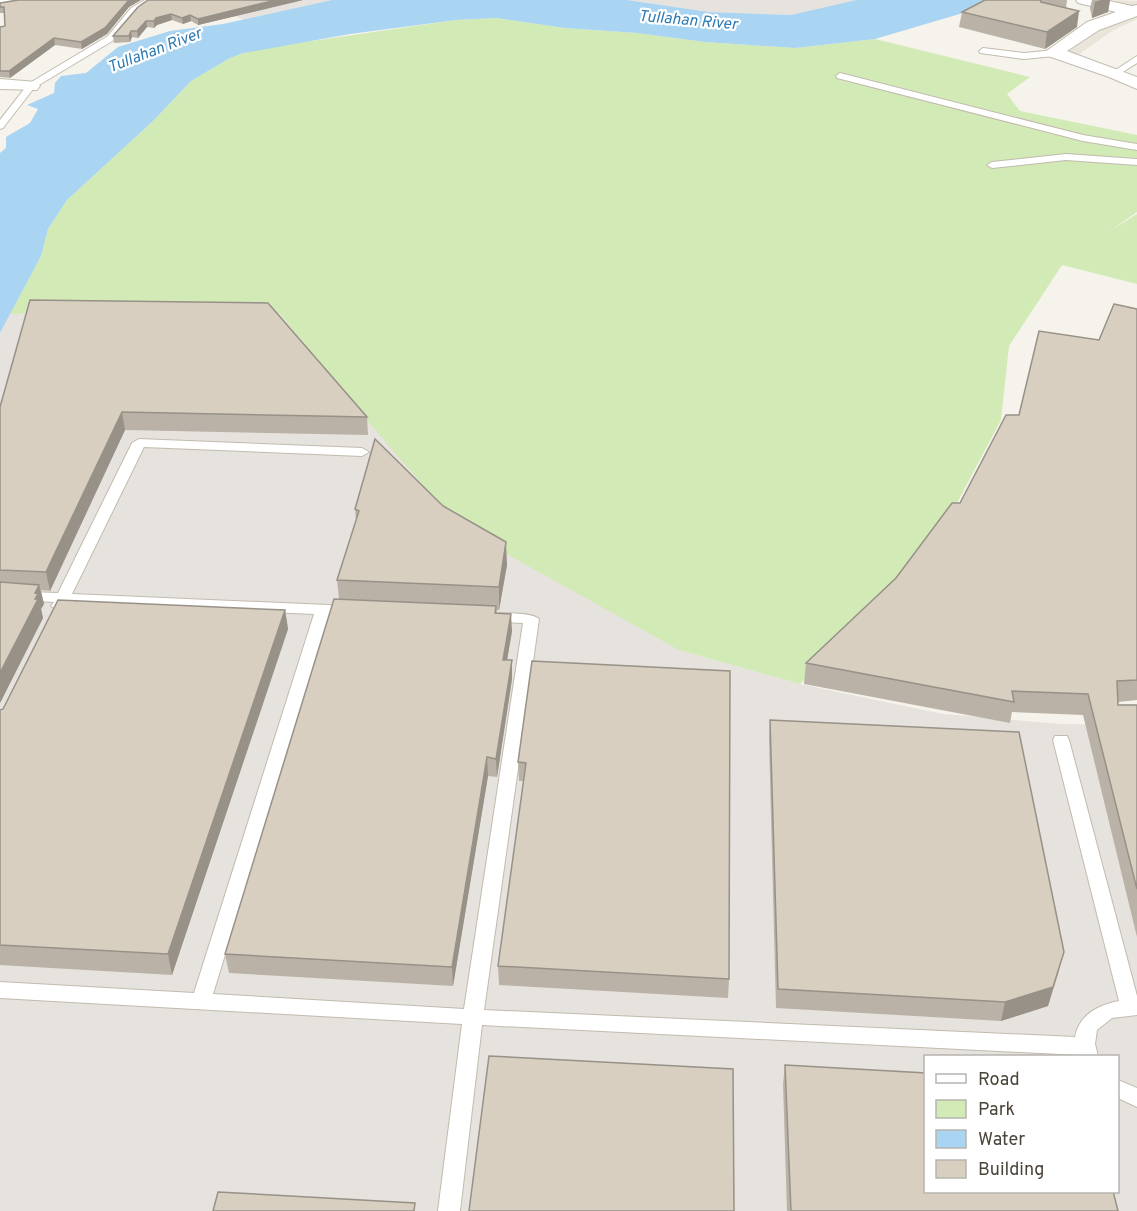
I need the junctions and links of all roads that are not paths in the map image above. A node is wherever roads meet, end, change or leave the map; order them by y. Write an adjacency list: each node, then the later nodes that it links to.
1 (19, 0): 4 (street)
2 (151, 0): 13 (lane)
3 (1084, 0): 5 (street)
4 (0, 3)
5 (1134, 11): 7 (street)
6 (983, 51): 7 (lane)
7 (1055, 52): 9 (street)
8 (1137, 59): 9 (lane)
9 (1115, 73): 12 (street)
10 (840, 76): 15 (lane)
11 (0, 84): 13 (street)
12 (1137, 84)
13 (31, 86): 14 (lane)
14 (0, 126)
15 (1137, 147)
16 (1137, 162): 17 (lane)
17 (992, 165)
18 (363, 452): 20 (lane)
19 (0, 595): 20 (lane)
20 (63, 598): 21 (lane); 24 (lane)
21 (322, 610): 22 (lane); 27 (lane)
22 (369, 612)
23 (473, 617): 29 (lane)
24 (53, 619)
25 (1061, 740): 28 (lane)
26 (0, 990): 27 (lane)
27 (201, 1002): 29 (lane)
28 (1134, 1007): 30 (lane)
29 (473, 1017): 30 (lane); 33 (lane)
30 (1086, 1051)
31 (1119, 1089): 32 (lane)
32 (1137, 1098)
33 (449, 1211)

